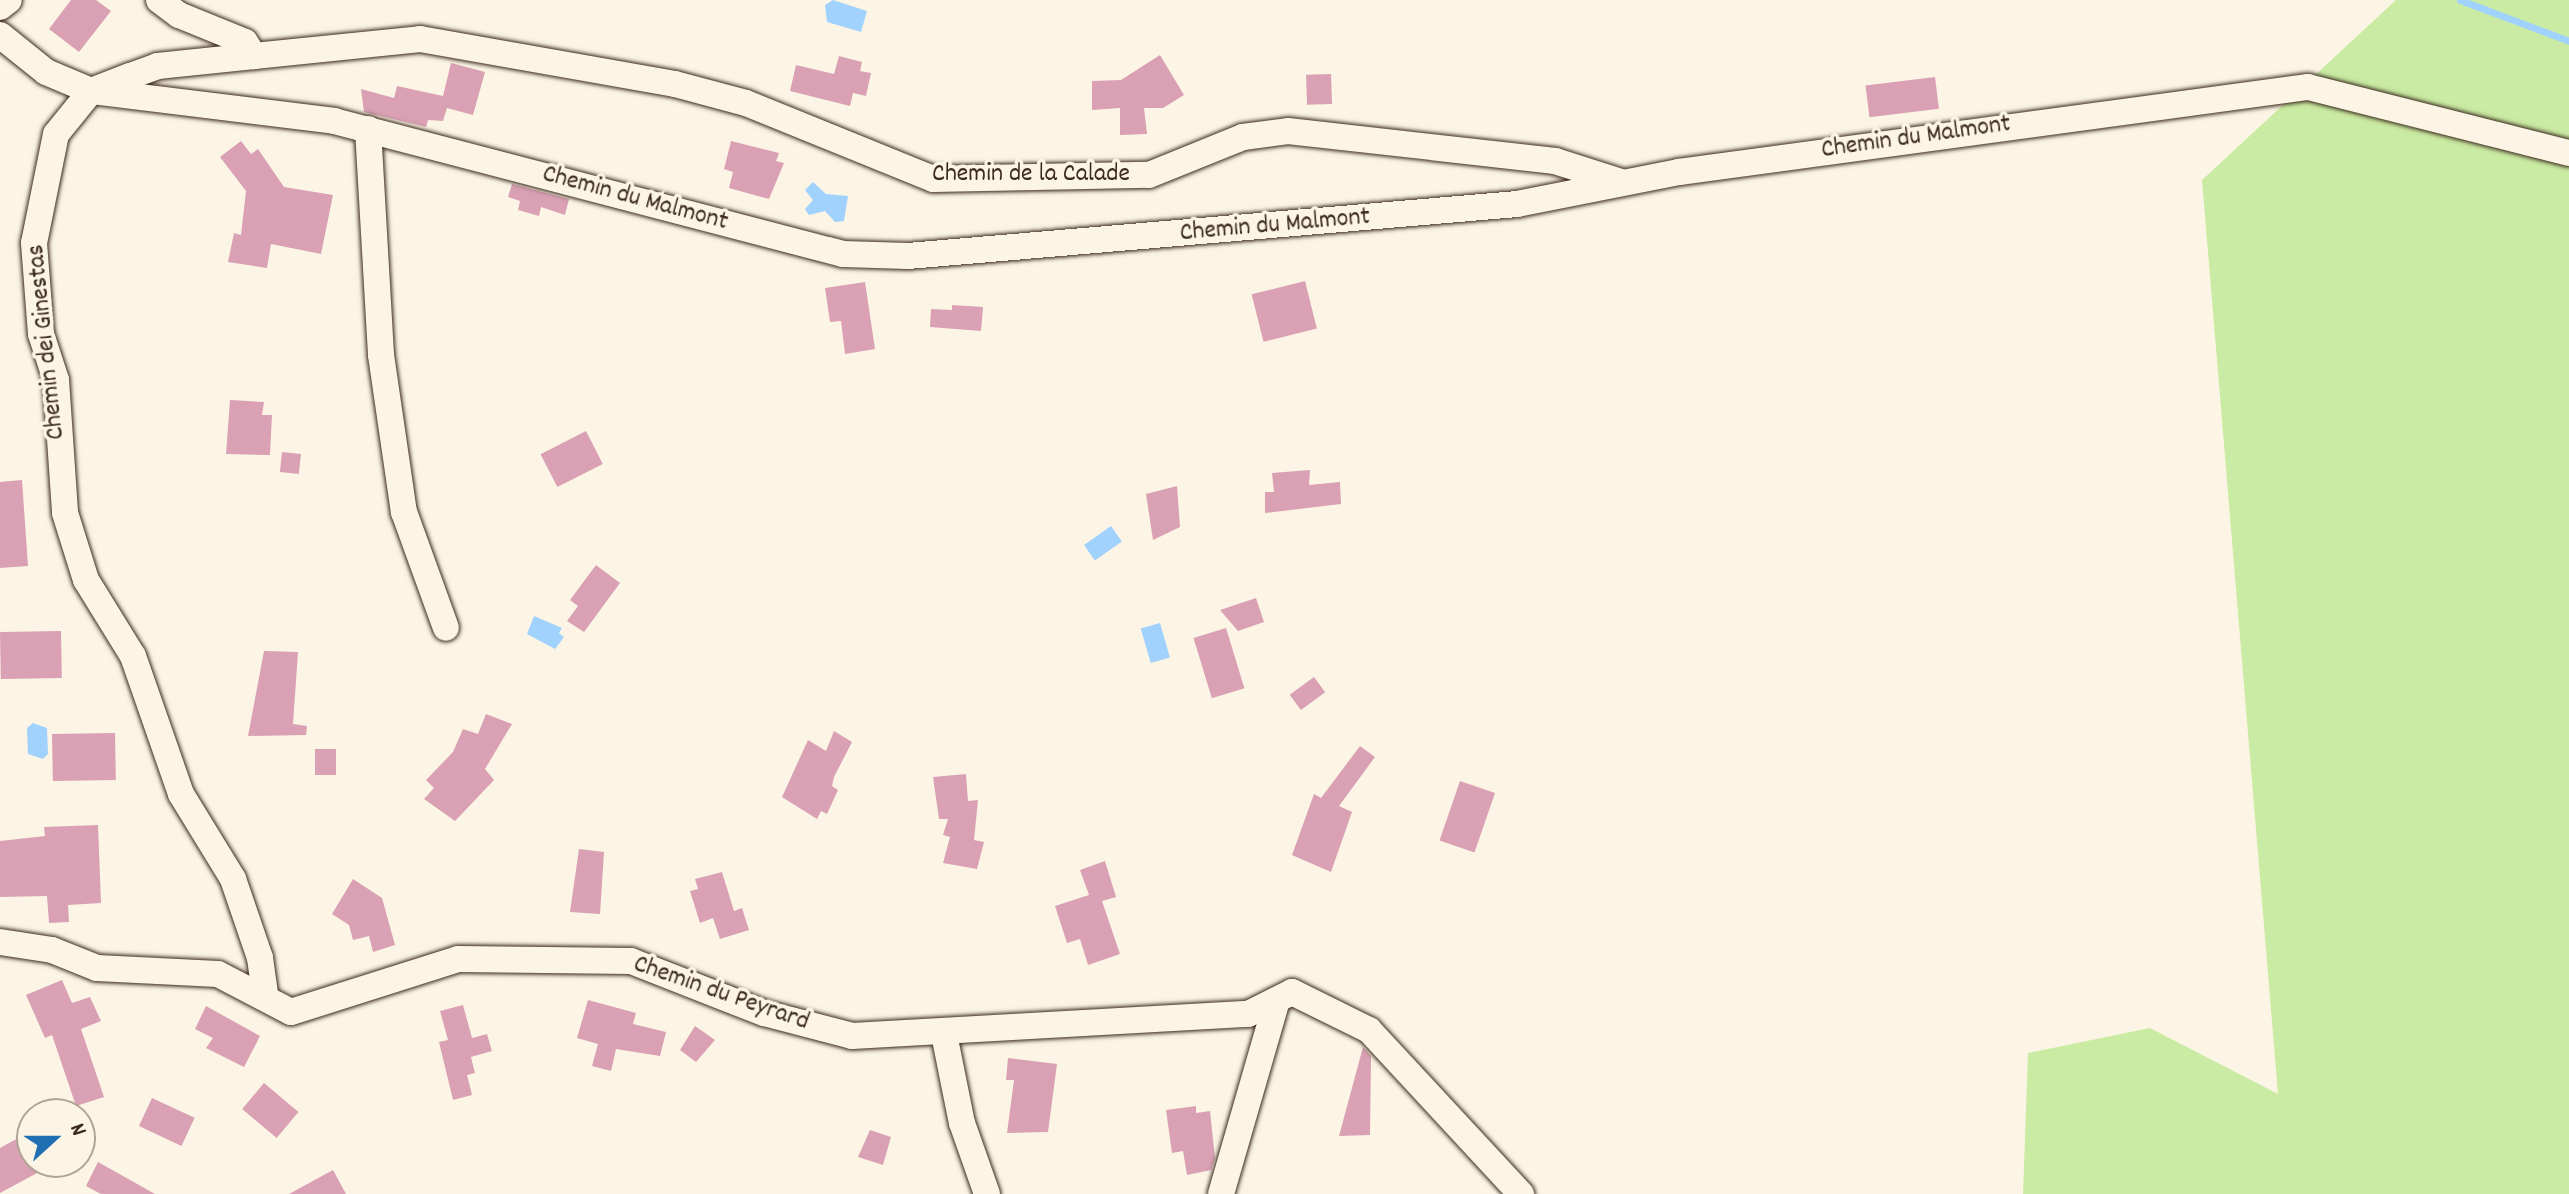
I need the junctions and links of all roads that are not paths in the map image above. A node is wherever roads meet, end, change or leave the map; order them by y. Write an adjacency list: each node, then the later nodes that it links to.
1 (9, 0): 3 (street)
2 (159, 0): 5 (street)
3 (0, 7)
4 (0, 35): 6 (street, Chemin du Malmont)
5 (254, 56): 6 (street, Chemin de la Calade); 9 (street, Chemin de la Calade)
6 (91, 91): 7 (street, Chemin du Malmont); 12 (street, Chemin dei Ginestas)
7 (368, 129): 9 (street, Chemin du Malmont); 10 (street)
8 (2569, 153): 9 (street, Chemin du Malmont)
9 (1624, 183)
10 (446, 628)
11 (0, 942): 12 (street, Chemin du Peyrard)
12 (265, 994): 14 (street, Chemin du Peyrard)
13 (1276, 1004): 14 (street, Chemin du Peyrard); 16 (street); 17 (street, Chemin du Peyrard)
14 (944, 1034): 15 (street)
15 (987, 1194)
16 (1221, 1194)
17 (1521, 1194)

